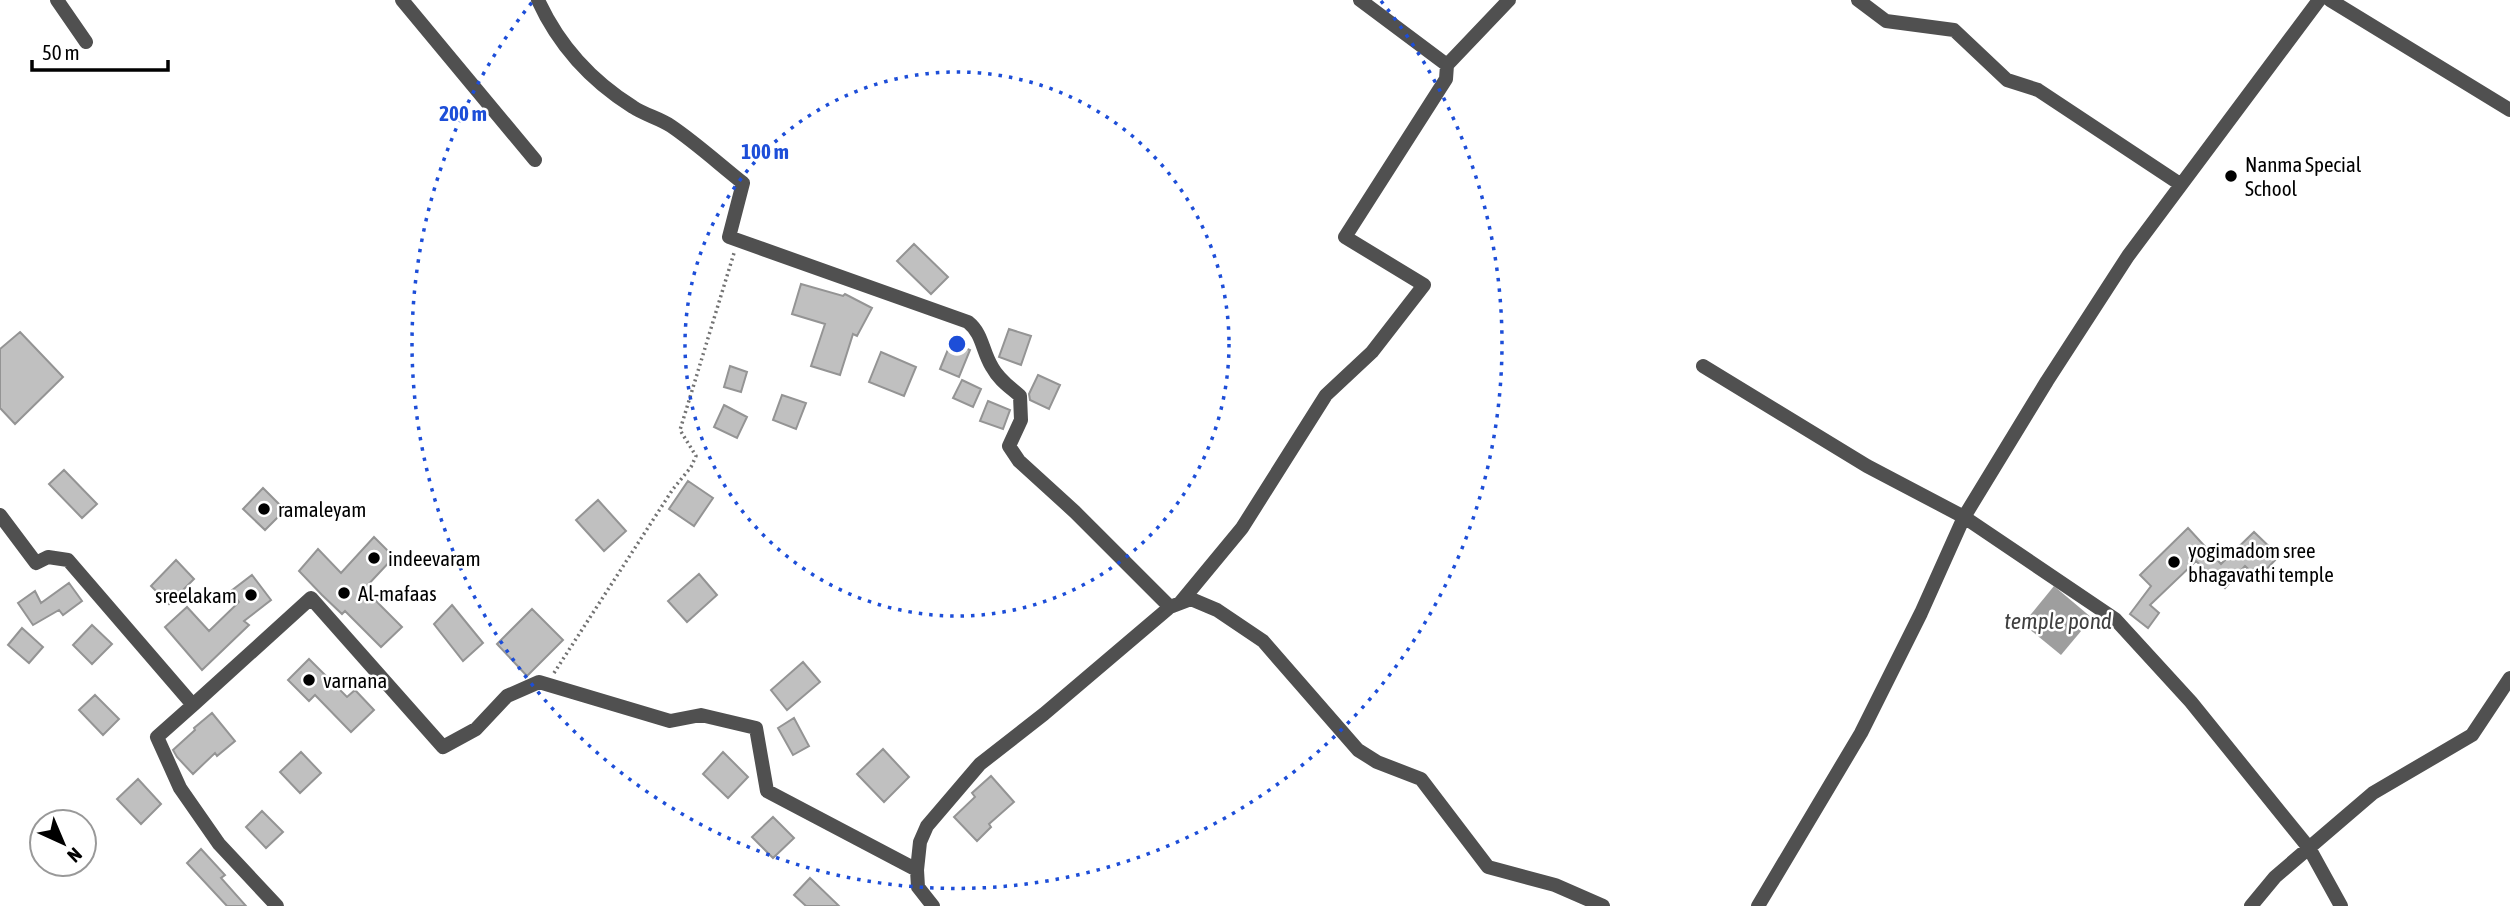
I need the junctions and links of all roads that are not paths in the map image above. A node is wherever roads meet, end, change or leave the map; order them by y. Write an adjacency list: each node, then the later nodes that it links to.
1 (57, 0): 9 (street)
2 (402, 0): 12 (street)
3 (538, 0): 17 (street)
4 (1360, 0): 10 (street)
5 (1509, 0): 10 (street)
6 (1858, 0): 13 (street)
7 (2319, 0): 13 (street)
8 (2330, 0): 11 (street)
9 (86, 42)
10 (1447, 65): 17 (street)
11 (2510, 110)
12 (535, 160)
13 (2180, 184): 16 (street)
14 (1703, 366): 16 (street)
15 (0, 515): 19 (street)
16 (1964, 517): 20 (street); 25 (street)
17 (1175, 605): 21 (street); 24 (street)
18 (2510, 678): 20 (street)
19 (193, 705): 21 (street); 22 (street)
20 (2309, 848): 26 (street); 27 (street)
21 (917, 870): 23 (street)
22 (277, 906)
23 (933, 906)
24 (1603, 906)
25 (1758, 906)
26 (2251, 906)
27 (2341, 906)

